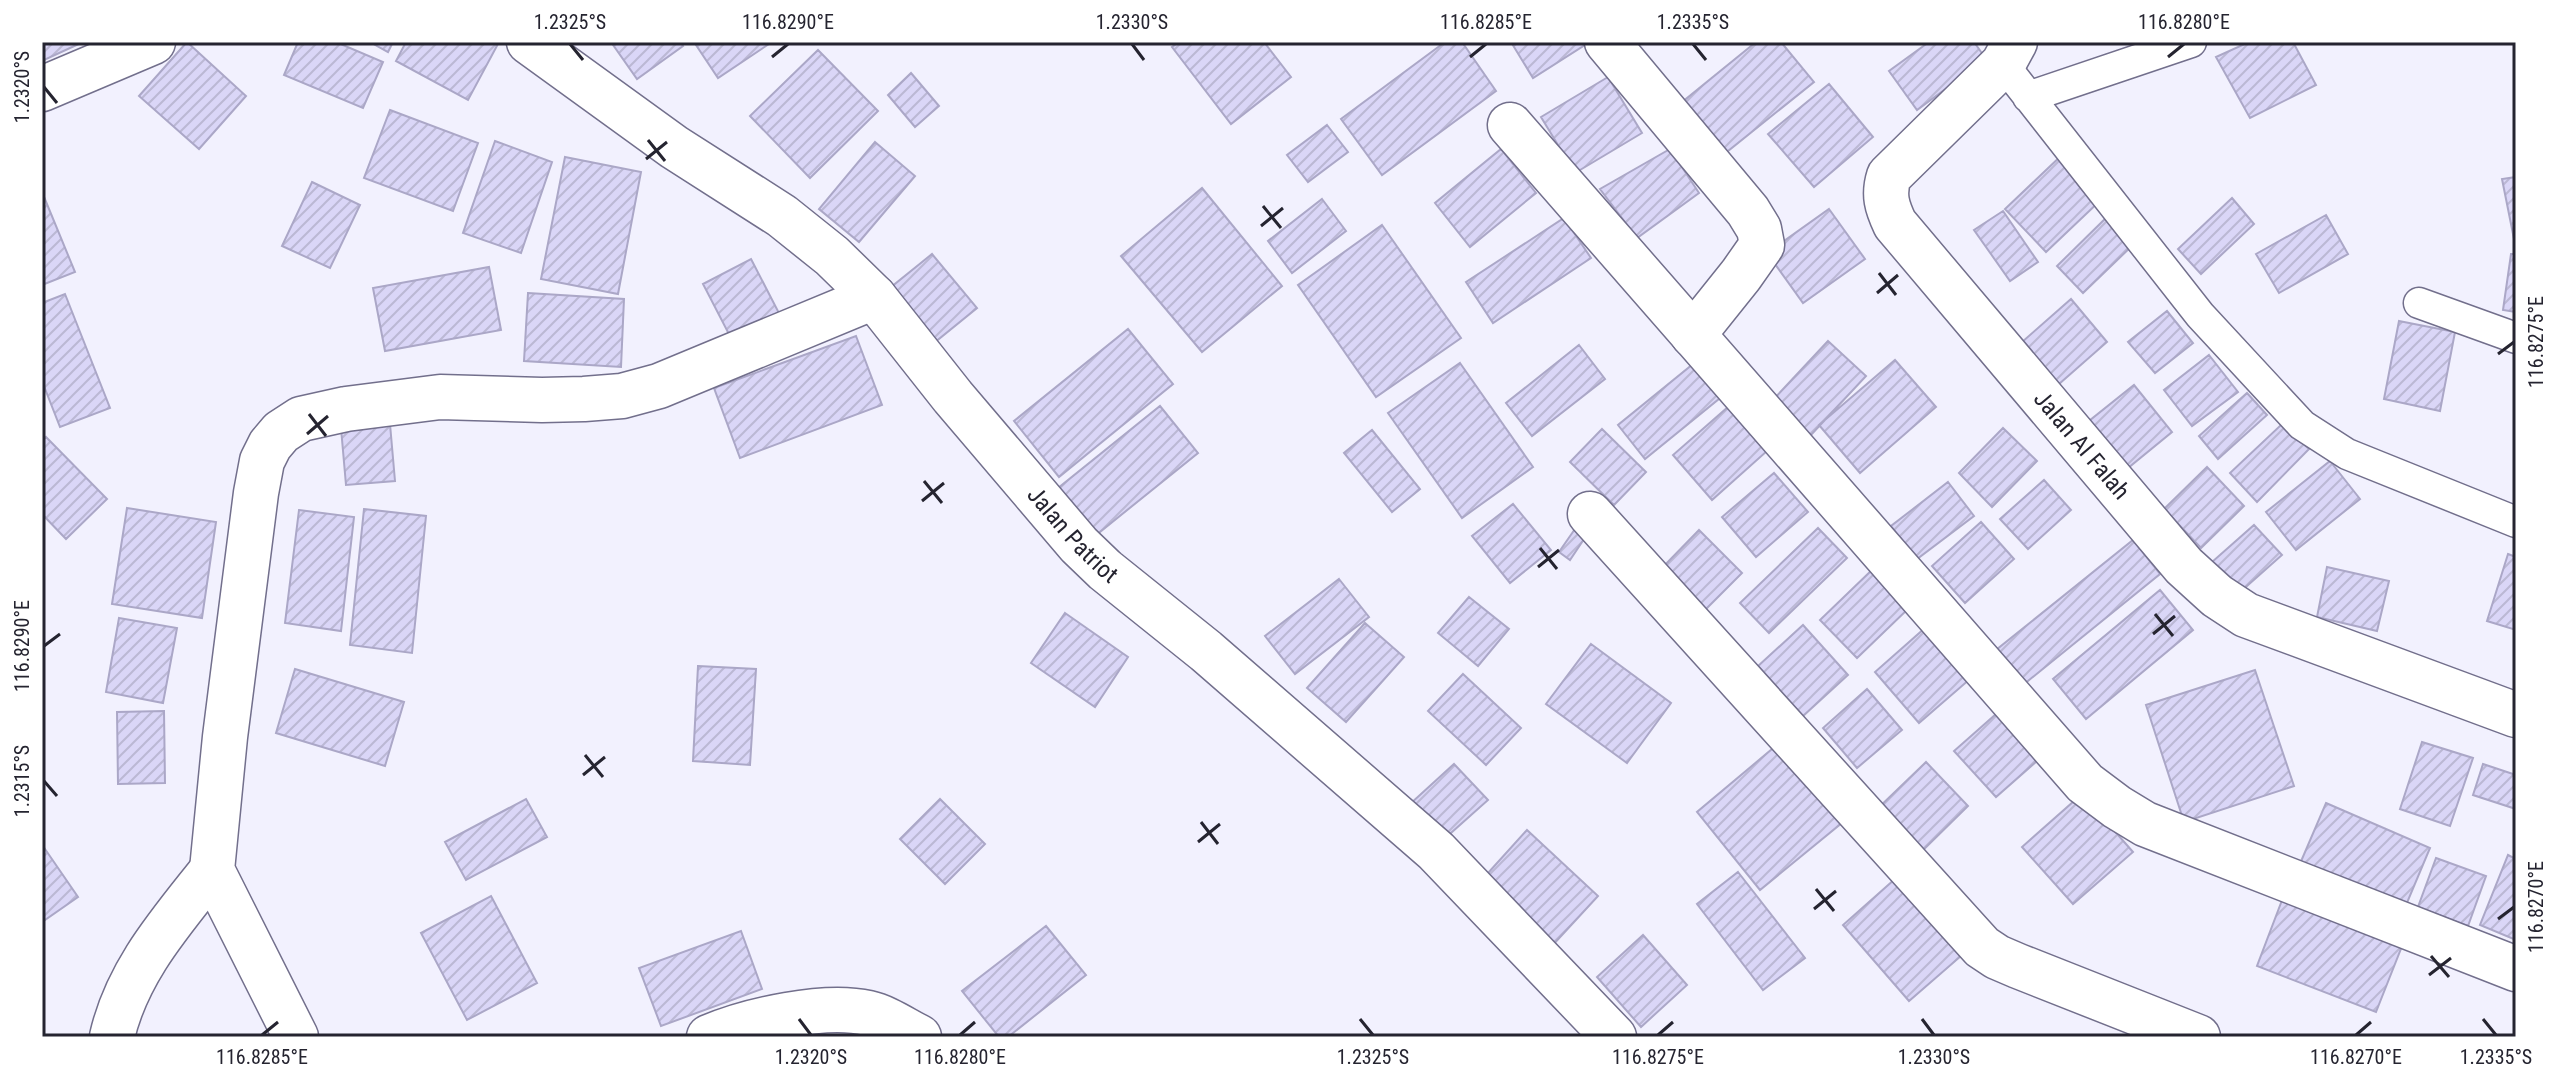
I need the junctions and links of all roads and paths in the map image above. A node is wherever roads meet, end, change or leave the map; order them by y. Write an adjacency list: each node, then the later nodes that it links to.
1 (153, 42): 6 (street)
2 (529, 42): 8 (street, Jalan Patriot)
3 (1607, 42): 10 (street)
4 (2191, 42): 5 (lane)
5 (2015, 68): 13 (lane); 14 (street, Jalan Al Falah)
6 (42, 89)
7 (1510, 125): 10 (street)
8 (874, 297): 15 (street); 21 (street, Jalan Patriot)
9 (2419, 303): 11 (lane)
10 (1693, 335): 16 (street)
11 (2516, 338)
12 (1590, 514): 22 (street)
13 (2516, 522)
14 (2516, 715)
15 (212, 870): 17 (street); 18 (street)
16 (2516, 969)
17 (112, 1037)
18 (296, 1037)
19 (709, 1037): 20 (street)
20 (919, 1037)
21 (1614, 1037)
22 (2198, 1037)

